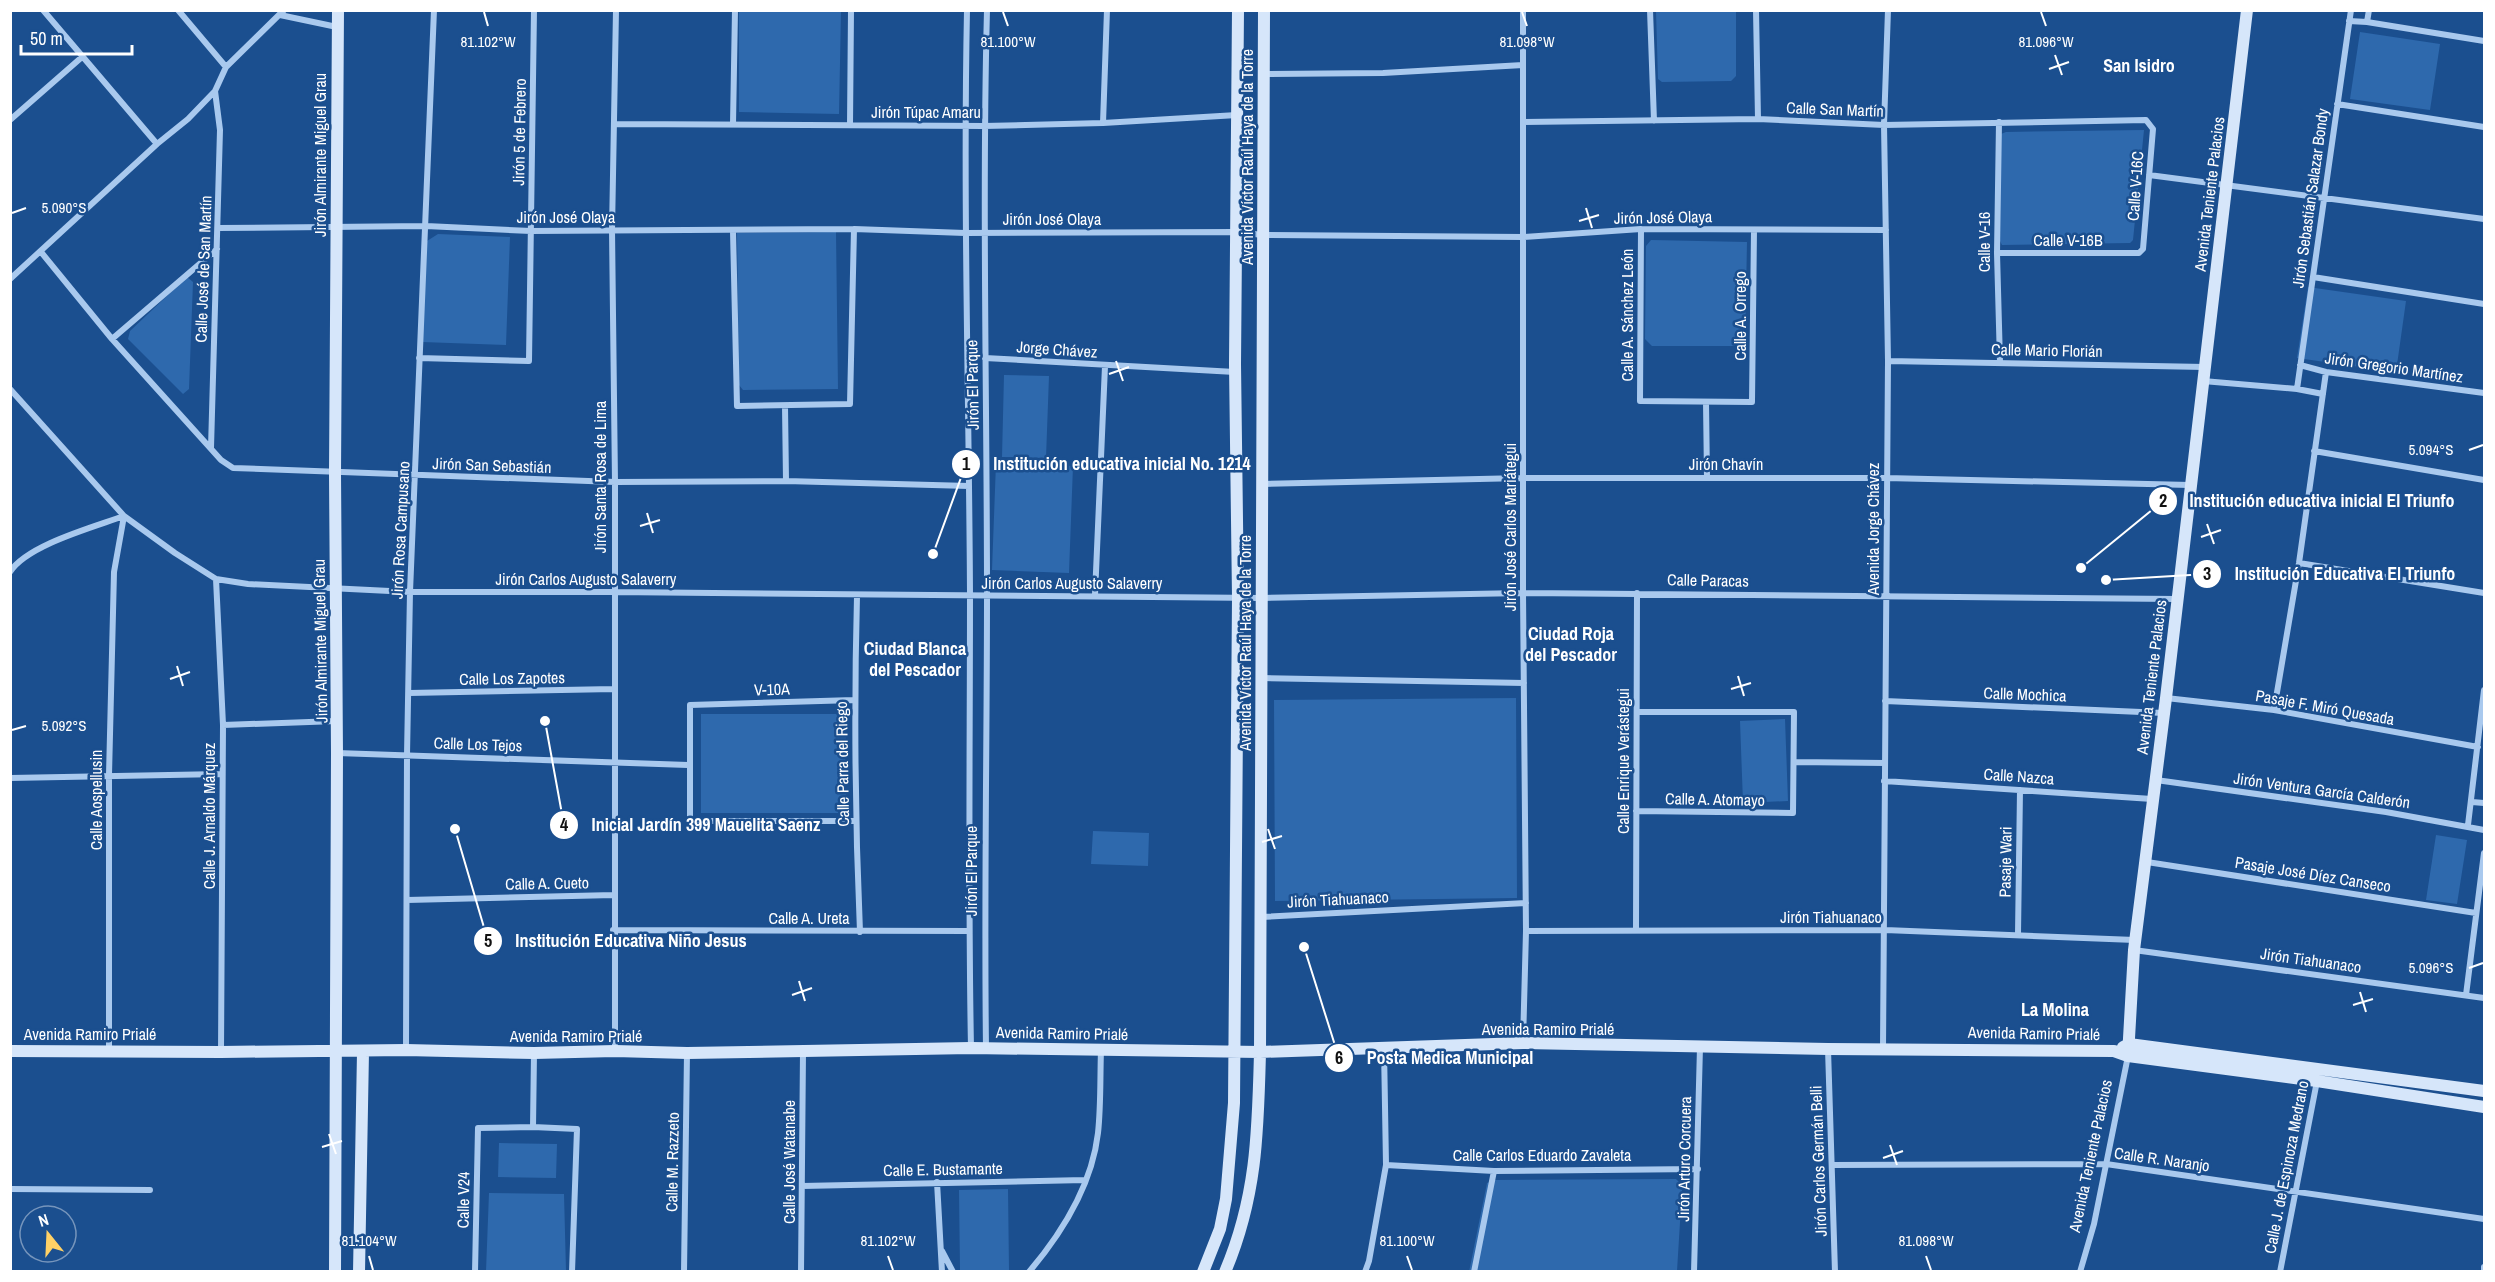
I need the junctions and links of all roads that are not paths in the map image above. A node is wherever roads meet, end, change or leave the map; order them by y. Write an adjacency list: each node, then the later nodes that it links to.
1 (43, 10): 26 (street)
2 (178, 10): 28 (street)
3 (338, 10): 24 (street, Jirón Almirante Miguel Grau)
4 (434, 10): 53 (street, Jirón Rosa Campusano)
5 (534, 10): 60 (street, Jirón 5 de Febrero)
6 (616, 10): 40 (street, Jirón Santa Rosa de Lima)
7 (735, 10): 41 (street)
8 (850, 10): 42 (street)
9 (968, 10): 44 (street, Jirón El Parque)
10 (987, 10): 45 (street, Jirón El Parque)
11 (1107, 10): 39 (street)
12 (1238, 10): 32 (street, Avenida Víctor Raúl Haya de la Torre)
13 (1264, 10): 29 (street, Avenida Víctor Raúl Haya de la Torre)
14 (1523, 10): 27 (street, Jirón José Carlos Mariátegui)
15 (1650, 10): 36 (street)
16 (1756, 10): 33 (street)
17 (1888, 10): 43 (street, Avenida Jorge Chávez)
18 (2247, 10): 49 (street, Avenida Teniente Palacios)
19 (2350, 10): 22 (street, Jirón Sebastián Salazar Bondy)
20 (2369, 10): 23 (street)
21 (282, 13): 24 (street); 28 (street)
22 (2349, 21): 23 (street); 31 (street, Jirón Sebastián Salazar Bondy)
23 (2367, 22): 25 (street)
24 (337, 27): 52 (street, Jirón Almirante Miguel Grau)
25 (2484, 41)
26 (82, 57): 34 (street); 47 (street)
27 (1523, 65): 29 (street); 37 (street, Jirón José Carlos Mariátegui)
28 (226, 67): 30 (street)
29 (1263, 74): 65 (street, Avenida Víctor Raúl Haya de la Torre)
30 (215, 91): 47 (street); 54 (street, Calle José de San Martín)
31 (2337, 104): 46 (street); 50 (street, Jirón Sebastián Salazar Bondy)
32 (1237, 115): 39 (street, Jirón Túpac Amaru); 62 (street, Avenida Víctor Raúl Haya de la Torre)
33 (1758, 119): 36 (street, Calle San Martín); 43 (street, Calle San Martín)
34 (10, 120)
35 (2146, 120): 38 (street, Calle San Martín); 48 (street, Calle V-16C)
36 (1654, 121): 37 (street, Calle San Martín)
37 (1524, 122): 66 (street, Jirón José Carlos Mariátegui)
38 (1999, 122): 43 (street, Calle San Martín); 69 (street, Calle V-16)
39 (1103, 123): 45 (street, Jirón Túpac Amaru)
40 (615, 124): 41 (street, Jirón Túpac Amaru); 56 (street, Jirón Santa Rosa de Lima)
41 (733, 124): 42 (street, Jirón Túpac Amaru)
42 (850, 125): 44 (street, Jirón Túpac Amaru)
43 (1884, 125): 59 (street, Avenida Jorge Chávez)
44 (965, 126): 45 (street, Jirón Túpac Amaru); 63 (street, Jirón El Parque)
45 (984, 126): 64 (street, Jirón El Parque)
46 (2484, 127)
47 (157, 144): 68 (street)
48 (2149, 175): 49 (street); 70 (street, Calle V-16C)
49 (2227, 186): 50 (street); 81 (street, Avenida Teniente Palacios)
50 (2324, 198): 51 (street); 71 (street, Jirón Sebastián Salazar Bondy)
51 (2484, 219)
52 (336, 226): 53 (street, Jirón José Olaya); 54 (street, Jirón José Olaya); 93 (street, Jirón Almirante Miguel Grau)
53 (426, 226): 60 (street, Jirón José Olaya); 75 (street, Jirón Rosa Campusano)
54 (218, 228): 67 (street, Calle José de San Martín)
55 (1641, 229): 58 (street, Jirón José Olaya); 66 (street, Jirón José Olaya); 89 (street, Calle A. Sánchez León)
56 (612, 230): 60 (street, Jirón José Olaya); 61 (street, Jirón José Olaya); 100 (street, Jirón Santa Rosa de Lima)
57 (854, 230): 61 (street, Jirón José Olaya); 63 (street, Jirón José Olaya); 90 (street)
58 (1754, 230): 59 (street, Jirón José Olaya); 89 (street, Calle A. Orrego)
59 (1886, 230): 77 (street, Avenida Jorge Chávez)
60 (531, 231): 75 (street, Jirón 5 de Febrero)
61 (733, 231): 90 (street)
62 (1236, 232): 64 (street, Jirón José Olaya); 65 (street, Jirón José Olaya); 82 (street, Avenida Víctor Raúl Haya de la Torre)
63 (965, 233): 64 (street, Jirón José Olaya); 103 (street, Jirón El Parque)
64 (984, 233): 76 (street, Jirón El Parque)
65 (1263, 236): 66 (street, Jirón José Olaya); 101 (street, Avenida Víctor Raúl Haya de la Torre)
66 (1523, 237): 95 (street, Jirón José Carlos Mariátegui)
67 (217, 249): 74 (street); 91 (street, Calle José de San Martín)
68 (41, 252): 72 (street); 74 (street, Jirón San Sebastián)
69 (1997, 253): 70 (street, Calle V-16B); 78 (street, Calle V-16)
70 (2139, 253)
71 (2313, 277): 73 (street); 79 (street, Jirón Sebastián Salazar Bondy)
72 (10, 279)
73 (2484, 304)
74 (112, 339): 91 (street, Jirón San Sebastián)
75 (419, 358): 94 (street, Jirón Rosa Campusano)
76 (985, 358): 80 (street, Jorge Chávez); 117 (street, Jirón El Parque)
77 (1888, 361): 78 (street, Calle Mario Florián); 97 (street, Avenida Jorge Chávez)
78 (2000, 362): 81 (street, Calle Mario Florián)
79 (2300, 365): 83 (street, Jirón Gregorio Martínez); 86 (street, Jirón Sebastián Salazar Bondy)
80 (1106, 366): 82 (street, Jorge Chávez); 114 (street)
81 (2205, 367): 84 (street, Avenida Teniente Palacios)
82 (1235, 372): 119 (street, Avenida Víctor Raúl Haya de la Torre)
83 (2326, 372): 87 (street, Jirón Gregorio Martínez); 88 (street)
84 (2203, 381): 86 (street); 102 (street, Avenida Teniente Palacios)
85 (10, 389): 104 (street, Jirón Carlos Augusto Salaverry)
86 (2297, 389): 88 (street)
87 (2484, 393)
88 (2323, 394): 92 (street)
89 (1706, 402): 96 (street)
90 (785, 406): 99 (street)
91 (211, 448): 93 (street, Jirón San Sebastián)
92 (2314, 451): 98 (street); 105 (street)
93 (335, 473): 94 (street, Jirón San Sebastián); 108 (street, Jirón Almirante Miguel Grau)
94 (416, 476): 100 (street, Jirón San Sebastián); 109 (street, Jirón Rosa Campusano)
95 (1523, 478): 96 (street, Jirón Chavín); 101 (street, Jirón Chavín); 111 (street, Jirón José Carlos Mariátegui)
96 (1707, 478): 97 (street, Jirón Chavín)
97 (1886, 478): 102 (street, Jirón Chavín); 118 (street, Avenida Jorge Chávez)
98 (2484, 480)
99 (786, 481): 100 (street, Jirón San Sebastián); 103 (street, Jirón San Sebastián)
100 (615, 482): 110 (street, Jirón Santa Rosa de Lima)
101 (1262, 484): 120 (street, Avenida Víctor Raúl Haya de la Torre)
102 (2190, 485): 121 (street, Avenida Teniente Palacios)
103 (969, 486): 116 (street, Jirón El Parque)
104 (124, 516): 106 (street); 107 (street, Jirón Carlos Augusto Salaverry); 143 (street, Calle Aospellusin)
105 (2299, 563): 113 (street); 130 (street)
106 (11, 569)
107 (216, 579): 108 (street, Jirón Carlos Augusto Salaverry); 134 (street, Calle J. Arnaldo Márquez)
108 (336, 588): 109 (street, Jirón Carlos Augusto Salaverry); 133 (street, Jirón Almirante Miguel Grau)
109 (410, 592): 110 (street, Jirón Carlos Augusto Salaverry); 126 (street, Jirón Rosa Campusano)
110 (613, 592): 115 (street, Jirón Carlos Augusto Salaverry); 124 (street, Jirón Santa Rosa de Lima)
111 (1523, 593): 112 (street, Calle Paracas); 120 (street, Calle Paracas); 123 (street, Jirón José Carlos Mariátegui)
112 (1637, 593): 118 (street, Calle Paracas); 131 (street, Calle Enrique Verástegui)
113 (2484, 593)
114 (1095, 595): 117 (street, Jirón Carlos Augusto Salaverry); 119 (street, Jirón Carlos Augusto Salaverry)
115 (857, 596): 116 (street, Jirón Carlos Augusto Salaverry); 128 (street, Calle Parra del Riego)
116 (969, 596): 117 (street, Jirón Carlos Augusto Salaverry); 165 (street, Jirón El Parque)
117 (987, 596): 176 (street, Jirón El Parque)
118 (1887, 596): 121 (street, Calle Paracas); 129 (street, Avenida Jorge Chávez)
119 (1238, 598): 120 (street, Calle Paracas); 189 (street, Avenida Víctor Raúl Haya de la Torre)
120 (1261, 598): 122 (street, Avenida Víctor Raúl Haya de la Torre)
121 (2177, 599): 127 (street, Avenida Teniente Palacios)
122 (1261, 678): 123 (street); 161 (street, Avenida Víctor Raúl Haya de la Torre)
123 (1524, 683): 159 (street, Jirón José Carlos Mariátegui)
124 (614, 689): 126 (street, Calle Los Zapotes); 139 (street, Jirón Santa Rosa de Lima)
125 (2484, 690): 135 (street)
126 (409, 693): 137 (street, Jirón Rosa Campusano)
127 (2166, 698): 130 (street, Pasaje F. Miró Quesada); 132 (street, Avenida Teniente Palacios)
128 (854, 700): 141 (street, V-10A); 152 (street, Calle Parra del Riego)
129 (1885, 701): 132 (street, Calle Mochica); 140 (street, Avenida Jorge Chávez)
130 (2274, 710): 135 (street, Pasaje F. Miró Quesada)
131 (1637, 712): 138 (street); 151 (street, Calle Enrique Verástegui)
132 (2164, 713): 145 (street, Avenida Teniente Palacios)
133 (337, 721): 134 (street); 136 (street, Jirón Almirante Miguel Grau)
134 (223, 725): 142 (street, Calle J. Arnaldo Márquez)
135 (2478, 747): 149 (street)
136 (338, 753): 137 (street, Calle Los Tejos); 186 (street, Jirón Almirante Miguel Grau)
137 (407, 754): 139 (street, Calle Los Tejos); 158 (street, Jirón Rosa Campusano)
138 (1794, 762): 140 (street); 151 (street, Calle A. Atomayo)
139 (614, 763): 141 (street, Calle Los Tejos); 157 (street, Jirón Santa Rosa de Lima)
140 (1885, 763): 146 (street, Avenida Jorge Chávez)
141 (688, 765): 152 (street)
142 (222, 774): 143 (street); 185 (street, Calle J. Arnaldo Márquez)
143 (109, 775): 144 (street); 180 (street, Calle Aospellusin)
144 (10, 778)
145 (2156, 780): 148 (street, Avenida Teniente Palacios); 153 (street, Jirón Ventura García Calderón)
146 (1884, 781): 147 (street, Calle Nazca); 164 (street, Avenida Jorge Chávez)
147 (2020, 790): 148 (street, Calle Nazca); 168 (street, Pasaje Wari)
148 (2152, 799): 156 (street, Avenida Teniente Palacios)
149 (2472, 802): 150 (street); 153 (street)
150 (2484, 803)
151 (1636, 811): 163 (street, Calle Enrique Verástegui)
152 (856, 821): 167 (street, Calle Parra del Riego)
153 (2468, 825): 154 (street, Jirón Ventura García Calderón)
154 (2484, 830)
155 (2484, 853): 160 (street)
156 (2147, 862): 160 (street, Pasaje José Díez Canseco); 169 (street, Avenida Teniente Palacios)
157 (614, 895): 158 (street, Calle A. Cueto); 162 (street, Jirón Santa Rosa de Lima)
158 (407, 900): 181 (street, Jirón Rosa Campusano)
159 (1526, 903): 161 (street, Jirón Tiahuanaco); 166 (street, Jirón José Carlos Mariátegui)
160 (2476, 913): 170 (street)
161 (1260, 917): 190 (street, Avenida Víctor Raúl Haya de la Torre)
162 (613, 930): 167 (street, Calle A. Ureta); 184 (street, Jirón Santa Rosa de Lima)
163 (1636, 930): 164 (street, Jirón Tiahuanaco); 166 (street, Jirón Tiahuanaco)
164 (1885, 930): 168 (street, Jirón Tiahuanaco); 177 (street, Avenida Jorge Chávez)
165 (969, 931): 167 (street, Calle A. Ureta); 175 (street, Jirón El Parque)
166 (1526, 931): 172 (street, Jirón José Carlos Mariátegui)
167 (860, 932)
168 (2018, 934): 169 (street, Jirón Tiahuanaco)
169 (2135, 945): 170 (street, Jirón Tiahuanaco); 183 (street, Avenida Teniente Palacios)
170 (2466, 995): 171 (street, Jirón Tiahuanaco)
171 (2484, 998)
172 (1523, 1043): 173 (street, Avenida Ramiro Prialé); 174 (street, Avenida Ramiro Prialé)
173 (1384, 1047): 190 (street, Avenida Ramiro Prialé); 199 (street)
174 (1700, 1047): 178 (street, Avenida Ramiro Prialé); 201 (street, Jirón Arturo Corcuera)
175 (971, 1048): 176 (street, Avenida Ramiro Prialé); 188 (street, Avenida Ramiro Prialé)
176 (986, 1048): 182 (street, Avenida Ramiro Prialé)
177 (1883, 1048): 178 (street, Avenida Ramiro Prialé); 183 (street, Avenida Ramiro Prialé)
178 (1827, 1049): 200 (street, Jirón Carlos Germán Belli)
179 (10, 1050): 180 (street, Avenida Ramiro Prialé)
180 (109, 1050): 185 (street, Avenida Ramiro Prialé)
181 (406, 1050): 187 (street, Avenida Ramiro Prialé); 191 (street, Avenida Ramiro Prialé)
182 (1101, 1050): 189 (street, Avenida Ramiro Prialé); 203 (street)
183 (2129, 1050): 193 (street, Avenida Ramiro Prialé); 194 (street, Avenida Ramiro Prialé); 198 (street, Avenida Teniente Palacios)
184 (615, 1051): 191 (street, Avenida Ramiro Prialé); 192 (street, Avenida Ramiro Prialé)
185 (220, 1052): 186 (street, Avenida Ramiro Prialé)
186 (337, 1052): 187 (street, Avenida Ramiro Prialé); 212 (street, Jirón Almirante Miguel Grau)
187 (363, 1052): 213 (street)
188 (803, 1052): 192 (street, Avenida Ramiro Prialé); 205 (street, Calle José Watanabe)
189 (1235, 1052): 190 (street, Avenida Ramiro Prialé); 221 (street, Avenida Víctor Raúl Haya de la Torre)
190 (1260, 1052): 222 (street, Avenida Víctor Raúl Haya de la Torre)
191 (534, 1053): 197 (street)
192 (687, 1053): 216 (street, Calle M. Razzeto)
193 (2319, 1068): 194 (street, Calle J. de Espinoza Medrano); 195 (street, Avenida Ramiro Prialé)
194 (2317, 1081): 196 (street, Avenida Ramiro Prialé); 208 (street, Calle J. de Espinoza Medrano)
195 (2484, 1091)
196 (2484, 1107)
197 (533, 1126): 214 (street, Calle V24); 215 (street)
198 (2106, 1164): 200 (street, Calle R. Naranjo); 208 (street, Calle R. Naranjo); 227 (street, Avenida Teniente Palacios)
199 (1386, 1165): 202 (street, Calle Carlos Eduardo Zavaleta); 223 (street)
200 (1832, 1165): 226 (street, Jirón Carlos Germán Belli)
201 (1698, 1169): 202 (street, Calle Carlos Eduardo Zavaleta); 225 (street, Jirón Arturo Corcuera)
202 (1494, 1171): 224 (street)
203 (1085, 1180): 204 (street, Calle E. Bustamante); 220 (street)
204 (937, 1182): 205 (street, Calle E. Bustamante); 210 (street)
205 (802, 1186): 217 (street, Calle José Watanabe)
206 (10, 1189): 207 (street)
207 (150, 1190)
208 (2295, 1193): 209 (street, Calle R. Naranjo); 228 (street, Calle J. de Espinoza Medrano)
209 (2484, 1219)
210 (940, 1249): 218 (street); 219 (street)
211 (2484, 1267): 229 (street)
212 (335, 1272)
213 (359, 1272)
214 (475, 1272)
215 (572, 1272)
216 (684, 1272)
217 (801, 1272)
218 (942, 1272)
219 (953, 1272)
220 (1029, 1272)
221 (1203, 1272)
222 (1225, 1272)
223 (1365, 1272)
224 (1474, 1272)
225 (1694, 1272)
226 (1835, 1272)
227 (2080, 1272)
228 (2280, 1272)
229 (2484, 1272)

